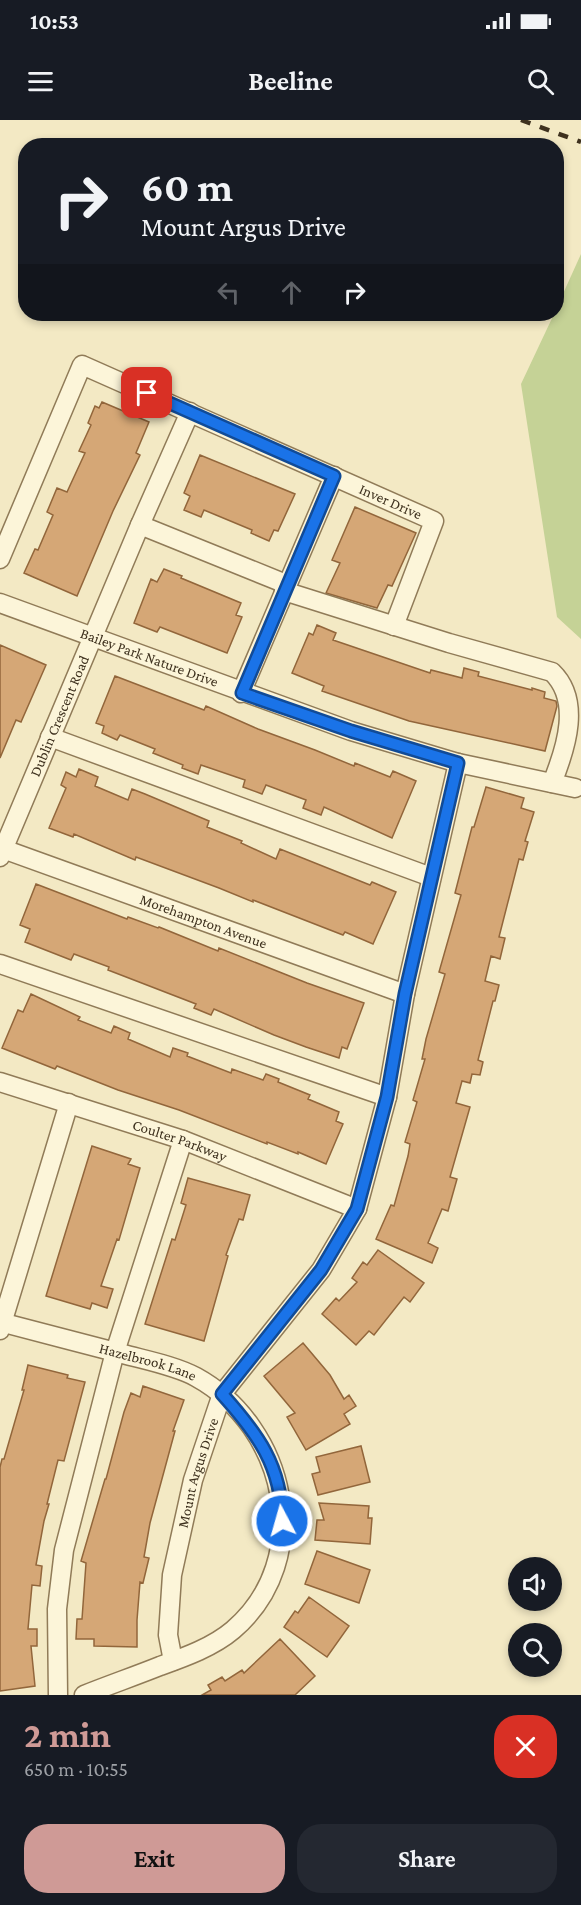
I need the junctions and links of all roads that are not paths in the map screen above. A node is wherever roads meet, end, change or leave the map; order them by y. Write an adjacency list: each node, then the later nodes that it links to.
1 (190, 412): 2 (street, Inver Drive); 3 (street, Dublin Crescent Road); 4 (street, Inver Drive)
2 (334, 476): 5 (street); 7 (street, Inver Drive)
3 (140, 525): 5 (street); 8 (street, Dublin Crescent Road)
4 (0, 559)
5 (285, 588): 7 (street); 9 (street)
6 (0, 603): 8 (street, Bailey Park Nature Drive)
7 (394, 626): 12 (street)
8 (93, 638): 9 (street, Bailey Park Nature Drive); 10 (street, Dublin Crescent Road)
9 (242, 693): 11 (street, Bailey Park Nature Drive)
10 (50, 737): 14 (street, Dublin Crescent Road); 15 (street)
11 (458, 763): 12 (street, Bailey Park Nature Drive); 15 (street, Mount Argus Drive)
12 (552, 783): 13 (street, Bailey Park Nature Drive)
13 (575, 788)
14 (2, 853): 17 (street, Morehampton Avenue)
15 (431, 877): 17 (street, Mount Argus Drive)
16 (0, 964): 19 (street)
17 (405, 994): 19 (street, Mount Argus Drive)
18 (0, 1082): 20 (street, Coulter Parkway)
19 (387, 1097): 22 (street, Mount Argus Drive)
20 (69, 1103): 21 (street, Coulter Parkway); 23 (street)
21 (183, 1140): 22 (street, Coulter Parkway); 24 (street)
22 (357, 1209): 25 (street, Mount Argus Drive)
23 (1, 1325): 24 (street, Hazelbrook Lane)
24 (115, 1352): 25 (street, Hazelbrook Lane); 27 (street)
25 (222, 1394): 26 (street, Mount Argus Drive); 26 (street, Hazelbrook Lane)
26 (173, 1661): 28 (street, Hazelbrook Lane)
27 (58, 1695)
28 (84, 1695)

